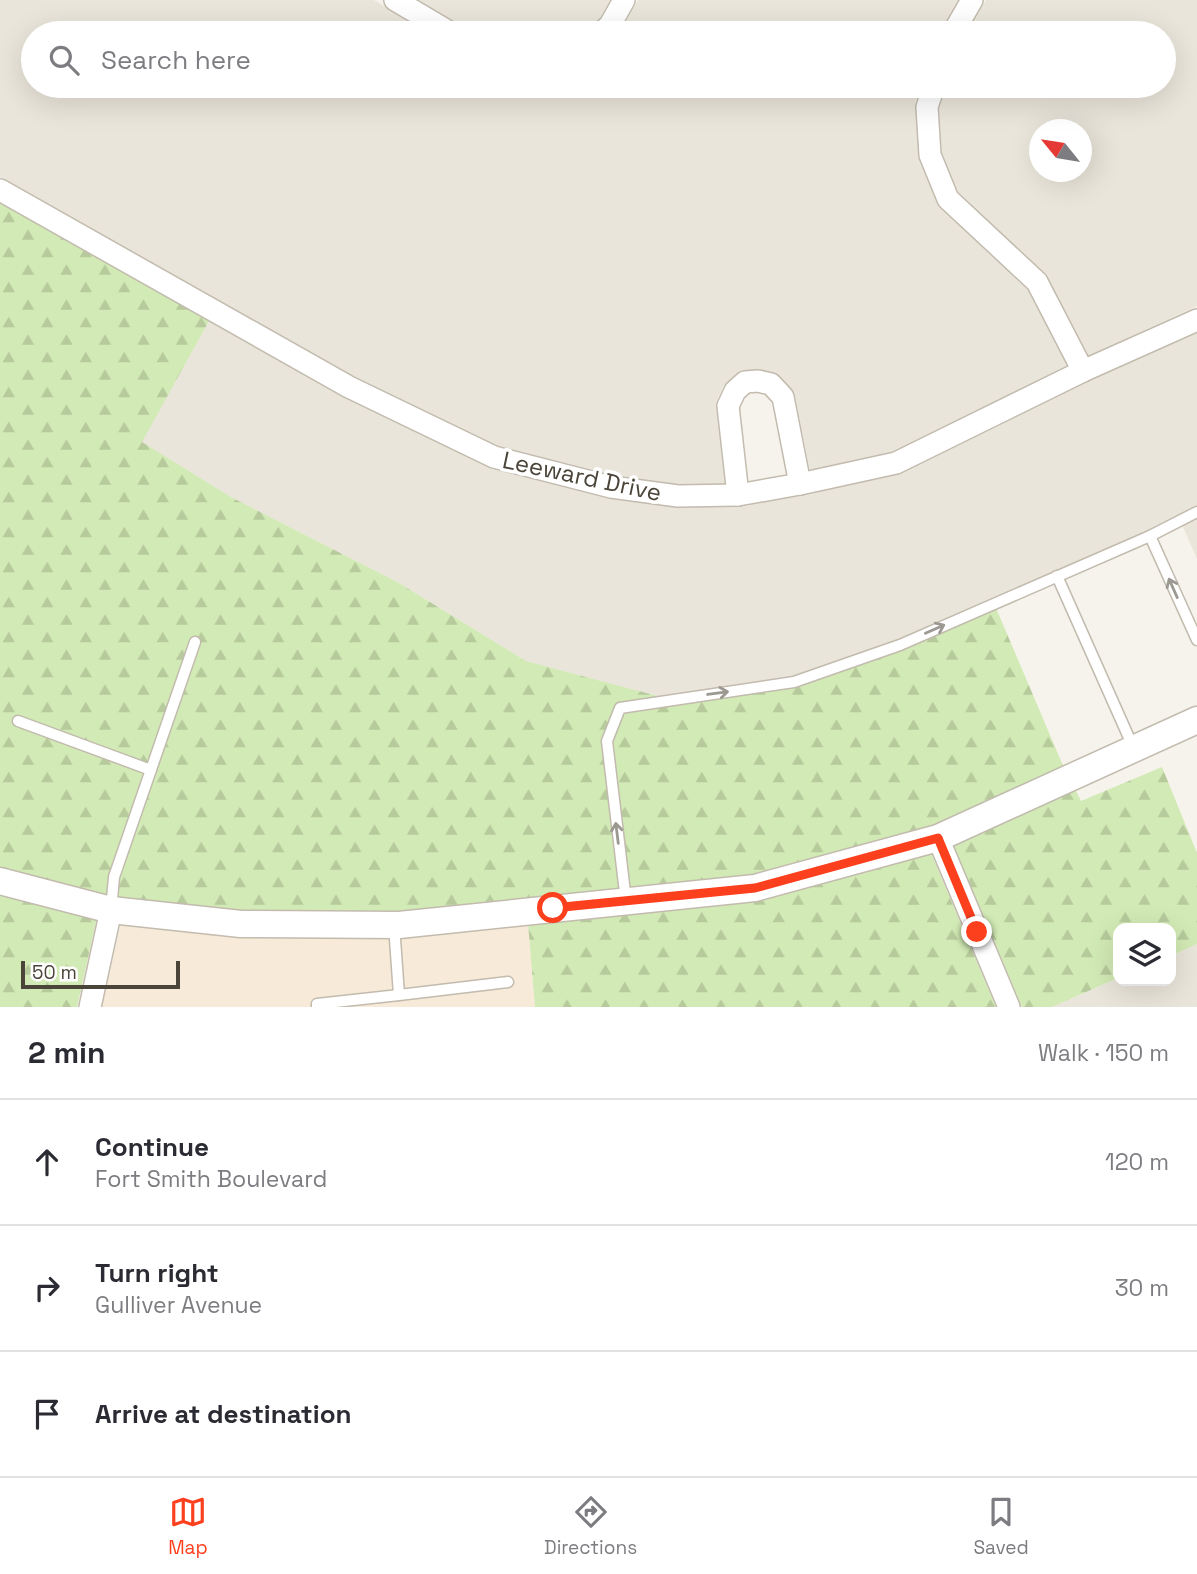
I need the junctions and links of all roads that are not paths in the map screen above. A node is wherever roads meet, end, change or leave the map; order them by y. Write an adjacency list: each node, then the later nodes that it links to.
1 (395, 0): 4 (street)
2 (624, 0): 5 (street)
3 (972, 0): 6 (street)
4 (431, 21)
5 (612, 21)
6 (960, 21)
7 (930, 98): 10 (street)
8 (0, 190): 12 (street, Leeward Drive)
9 (1197, 320): 10 (street, Leeward Drive)
10 (1083, 371): 11 (street, Leeward Drive)
11 (800, 484): 12 (street, Leeward Drive); 12 (street)
12 (738, 495)
13 (1197, 512): 14 (lane)
14 (1150, 536): 15 (lane); 16 (lane, one-way to 14)
15 (1057, 576): 20 (lane); 24 (lane, one-way to 15)
16 (1197, 640)
17 (195, 642): 21 (lane)
18 (1197, 720): 20 (street)
19 (18, 721): 21 (lane)
20 (1134, 749): 22 (street)
21 (151, 769): 25 (lane)
22 (938, 838): 24 (street); 29 (street)
23 (0, 881): 25 (street)
24 (626, 901): 26 (street)
25 (111, 910): 26 (street); 30 (street)
26 (394, 925): 28 (lane)
27 (508, 982): 28 (lane)
28 (399, 995): 31 (lane)
29 (1004, 1005)
30 (90, 1007)
31 (317, 1007)

